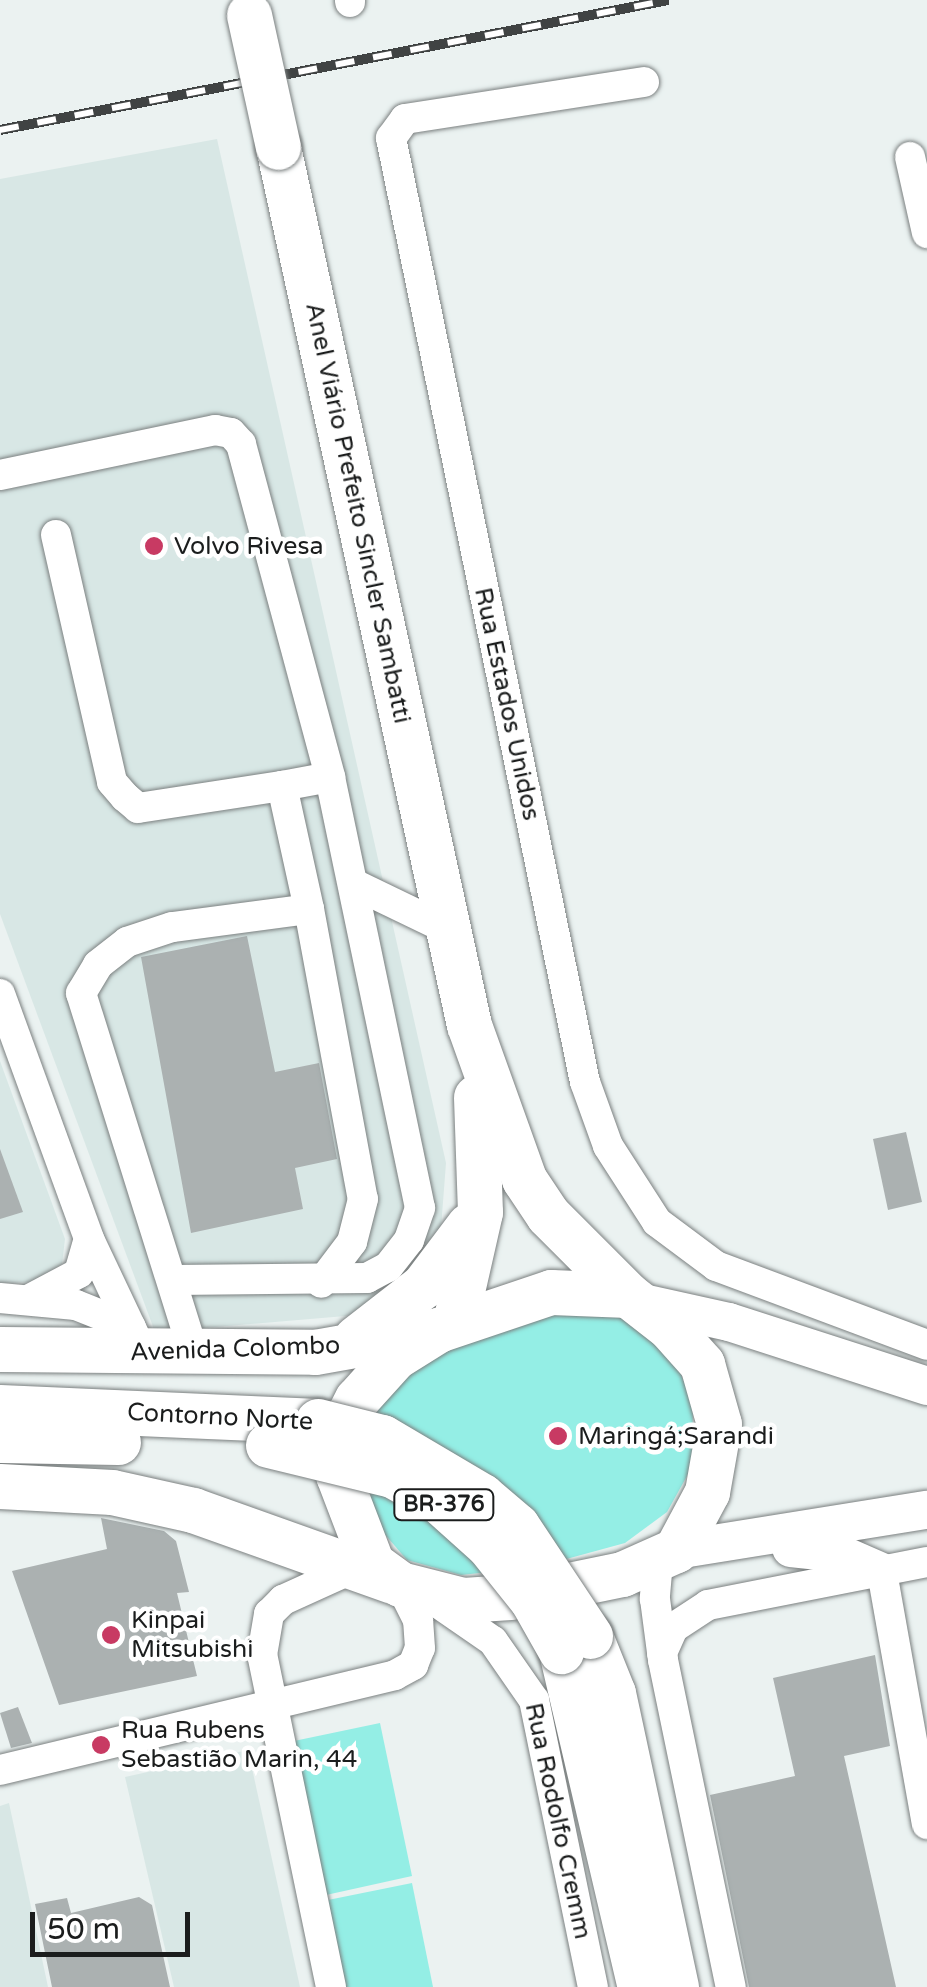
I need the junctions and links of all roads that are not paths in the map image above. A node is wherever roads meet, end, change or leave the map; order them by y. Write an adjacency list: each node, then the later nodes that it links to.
1 (247, 8): 11 (highway, Anel Viário Prefeito Sincler Sambatti, bridge)
2 (644, 82): 22 (street, Rua Estados Unidos)
3 (910, 157): 4 (street)
4 (927, 233)
5 (0, 475): 7 (street)
6 (56, 535): 8 (street)
7 (330, 777): 8 (street); 9 (street)
8 (282, 786): 10 (street)
9 (356, 885): 11 (street); 17 (street)
10 (309, 909): 16 (street); 17 (street)
11 (449, 930): 13 (highway, Anel Viário Prefeito Sincler Sambatti)
12 (0, 994): 15 (street)
13 (470, 1025): 14 (highway, Anel Viário Prefeito Sincler Sambatti); 19 (highway, Anel Viário Prefeito Sincler Sambatti)
14 (480, 1212): 20 (highway, Anel Viário Prefeito Sincler Sambatti); 23 (highway)
15 (89, 1239): 18 (street); 21 (street)
16 (174, 1280): 17 (street); 25 (street)
17 (321, 1282)
18 (15, 1298): 21 (street)
19 (636, 1299): 20 (highway, Avenida Colombo); 26 (main road, Avenida Colombo); 31 (highway)
20 (446, 1326): 23 (highway, Avenida Colombo); 35 (highway)
21 (137, 1340): 24 (highway, Avenida Colombo); 25 (highway, Avenida Colombo)
22 (927, 1345)
23 (339, 1349): 25 (highway, Avenida Colombo)
24 (0, 1350)
25 (194, 1353)
26 (927, 1386)
27 (0, 1407): 43 (highway, Contorno Norte / BR-376, bridge)
28 (0, 1440): 42 (highway, Contorno Norte / BR-376, bridge)
29 (0, 1486): 33 (highway)
30 (927, 1510): 31 (main road)
31 (684, 1552): 34 (main road); 35 (highway); 36 (street)
32 (927, 1562): 34 (street)
33 (349, 1570): 35 (highway); 37 (street)
34 (882, 1572): 36 (street); 39 (street)
35 (404, 1588): 37 (street); 41 (street, Rua Rodolfo Cremm)
36 (662, 1652): 44 (street)
37 (267, 1702): 38 (street); 40 (street)
38 (0, 1770)
39 (927, 1824)
40 (331, 1987)
41 (593, 1987)
42 (640, 1987)
43 (676, 1987)
44 (731, 1987)

